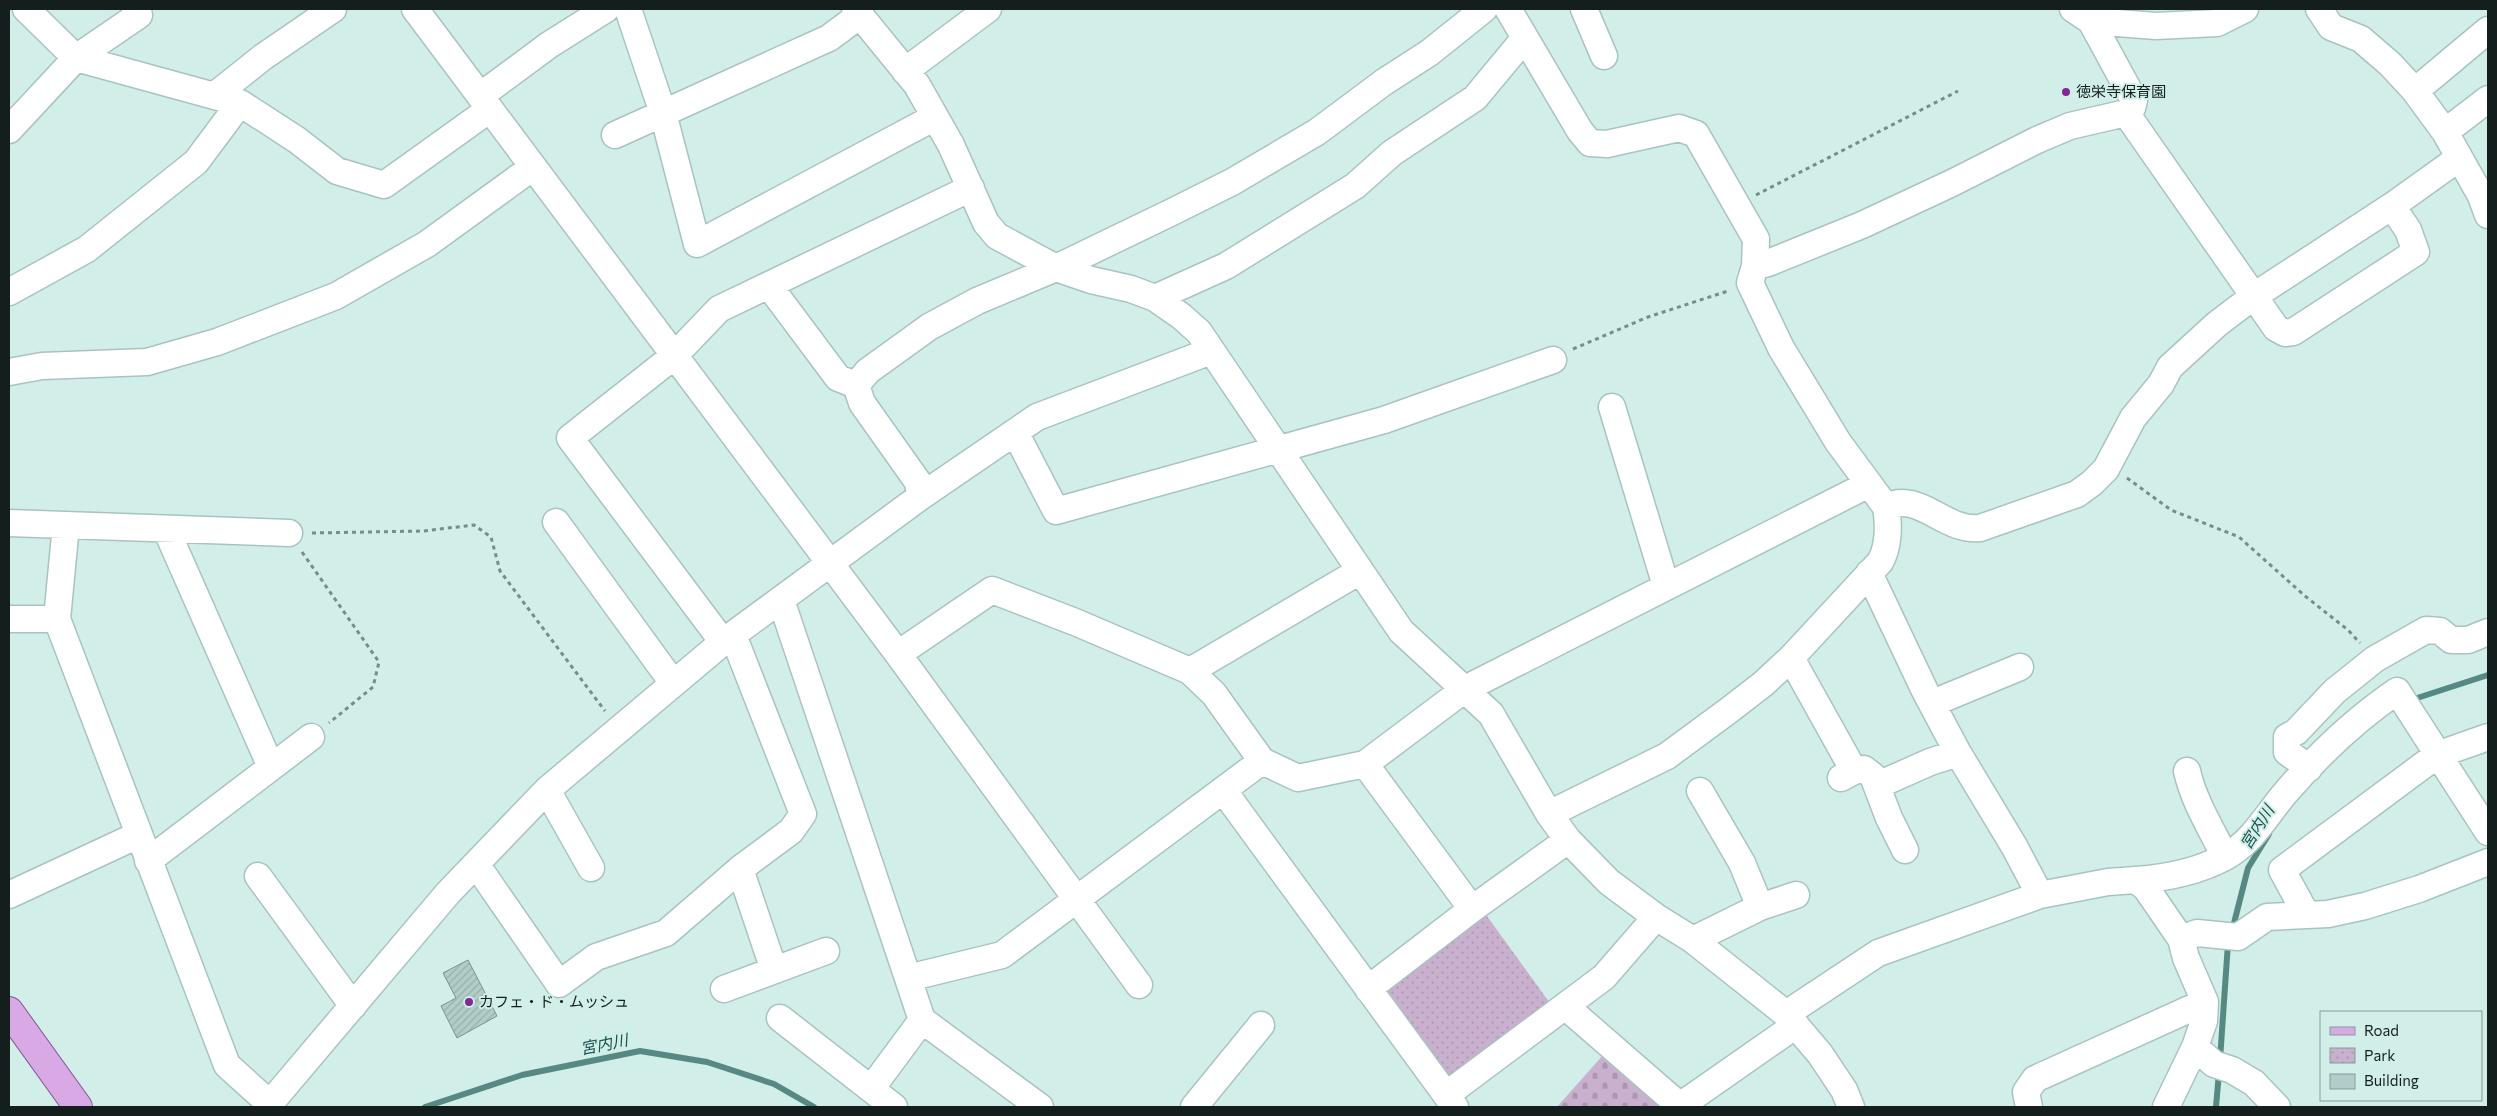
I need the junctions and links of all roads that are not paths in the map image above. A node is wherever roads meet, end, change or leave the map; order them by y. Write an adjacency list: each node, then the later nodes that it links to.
1 (26, 9): 18 (street)
2 (135, 9): 18 (street)
3 (333, 9): 21 (street)
4 (415, 9): 24 (street)
5 (606, 9): 24 (street)
6 (628, 9): 25 (street)
7 (1484, 9): 36 (street)
8 (1508, 9): 16 (street)
9 (1584, 9): 17 (street)
10 (2245, 9): 14 (street)
11 (2319, 9): 20 (street)
12 (984, 10): 19 (street)
13 (857, 12): 19 (street); 25 (street)
14 (2082, 15): 26 (street)
15 (2488, 30): 20 (street)
16 (1524, 39): 37 (street); 41 (street)
17 (1604, 56)
18 (76, 58): 21 (street); 28 (street)
19 (905, 71): 27 (street)
20 (2415, 91): 29 (street)
21 (214, 96): 23 (street)
22 (2488, 99): 29 (street)
23 (240, 103): 24 (street); 39 (street)
24 (485, 103): 32 (street)
25 (663, 112): 27 (street); 30 (street)
26 (2126, 113): 37 (street); 40 (street)
27 (935, 117): 33 (street)
28 (9, 130)
29 (2445, 132): 31 (street)
30 (615, 135)
31 (2459, 158): 34 (street); 35 (street)
32 (533, 167): 43 (street); 45 (street)
33 (971, 188): 36 (street); 38 (street)
34 (2392, 206): 40 (street); 40 (street)
35 (2488, 215)
36 (1056, 268): 41 (street); 46 (street)
37 (1753, 275): 50 (street)
38 (770, 287): 43 (street); 46 (street)
39 (9, 292)
40 (2254, 296): 52 (street)
41 (1155, 298): 42 (street)
42 (1211, 352): 48 (street); 49 (street)
43 (674, 356): 58 (street); 66 (street)
44 (1553, 360): 49 (street)
45 (9, 372)
46 (856, 386): 51 (street)
47 (1612, 407): 61 (street)
48 (1015, 432): 49 (street); 51 (street)
49 (1277, 448): 59 (street)
50 (1869, 484): 52 (street); 61 (street)
51 (920, 497): 58 (street)
52 (1886, 507): 60 (street)
53 (556, 522): 71 (street)
54 (9, 523): 55 (street)
55 (66, 525): 56 (street); 63 (street)
56 (166, 529): 57 (street); 80 (street)
57 (289, 533)
58 (829, 564): 62 (street); 67 (street)
59 (1360, 571): 70 (street); 72 (street)
60 (1869, 573): 68 (street); 73 (street)
61 (1666, 586): 72 (street)
62 (781, 600): 66 (street); 112 (street)
63 (58, 619): 64 (street); 89 (street)
64 (9, 620)
65 (2488, 632): 81 (street)
66 (728, 638): 71 (street); 97 (street)
67 (898, 654): 70 (street); 103 (street)
68 (1791, 658): 83 (street); 87 (street)
69 (2020, 667): 73 (street)
70 (1190, 671): 78 (street)
71 (673, 684): 84 (street)
72 (1465, 688): 79 (street); 87 (street)
73 (1933, 703): 76 (street)
74 (311, 737): 80 (street)
75 (2488, 737): 77 (street)
76 (1958, 753): 83 (street); 102 (street)
77 (2437, 755): 81 (street); 88 (street); 106 (street)
78 (1262, 761): 79 (street); 85 (street)
79 (1365, 764): 105 (street)
80 (271, 767): 93 (street)
81 (2309, 768): 92 (street)
82 (2187, 771): 92 (street)
83 (1878, 785): 91 (street)
84 (547, 790): 95 (street); 96 (street)
85 (1223, 790): 103 (street); 115 (street)
86 (1700, 791): 104 (street)
87 (1549, 814): 90 (street)
88 (2488, 832)
89 (138, 835): 93 (street); 100 (street)
90 (1568, 840): 105 (street); 107 (street)
91 (1905, 850)
92 (2224, 857): 99 (street)
93 (148, 861): 128 (street)
94 (2488, 862): 106 (street)
95 (476, 864): 97 (street); 117 (street)
96 (591, 868)
97 (740, 869): 111 (street)
98 (258, 876): 117 (street)
99 (2136, 880): 102 (street); 108 (street)
100 (9, 894)
101 (1796, 895): 104 (street)
102 (2040, 895): 121 (street)
103 (1077, 900): 112 (street); 113 (street)
104 (1760, 907): 109 (street)
105 (1472, 909): 115 (street)
106 (2306, 914): 108 (street)
107 (1656, 917): 109 (street); 118 (street)
108 (2181, 939): 116 (street)
109 (1693, 940): 121 (street)
110 (826, 951): 111 (street)
111 (774, 970): 114 (street)
112 (908, 978): 122 (street)
113 (1139, 984)
114 (724, 989)
115 (1368, 989): 126 (street)
116 (2205, 1002): 124 (street); 133 (street)
117 (353, 1006): 128 (street)
118 (1565, 1006): 121 (street); 126 (street)
119 (9, 1011): 129 (main road)
120 (780, 1018): 125 (street)
121 (1791, 1019): 132 (street)
122 (922, 1020): 125 (street); 131 (street)
123 (1261, 1025): 127 (street)
124 (2195, 1047): 134 (street); 135 (street)
125 (871, 1089): 130 (street)
126 (1451, 1101)
127 (1204, 1103)
128 (268, 1106)
129 (78, 1107)
130 (894, 1107)
131 (1040, 1107)
132 (1851, 1107)
133 (2029, 1107)
134 (2166, 1107)
135 (2277, 1107)

